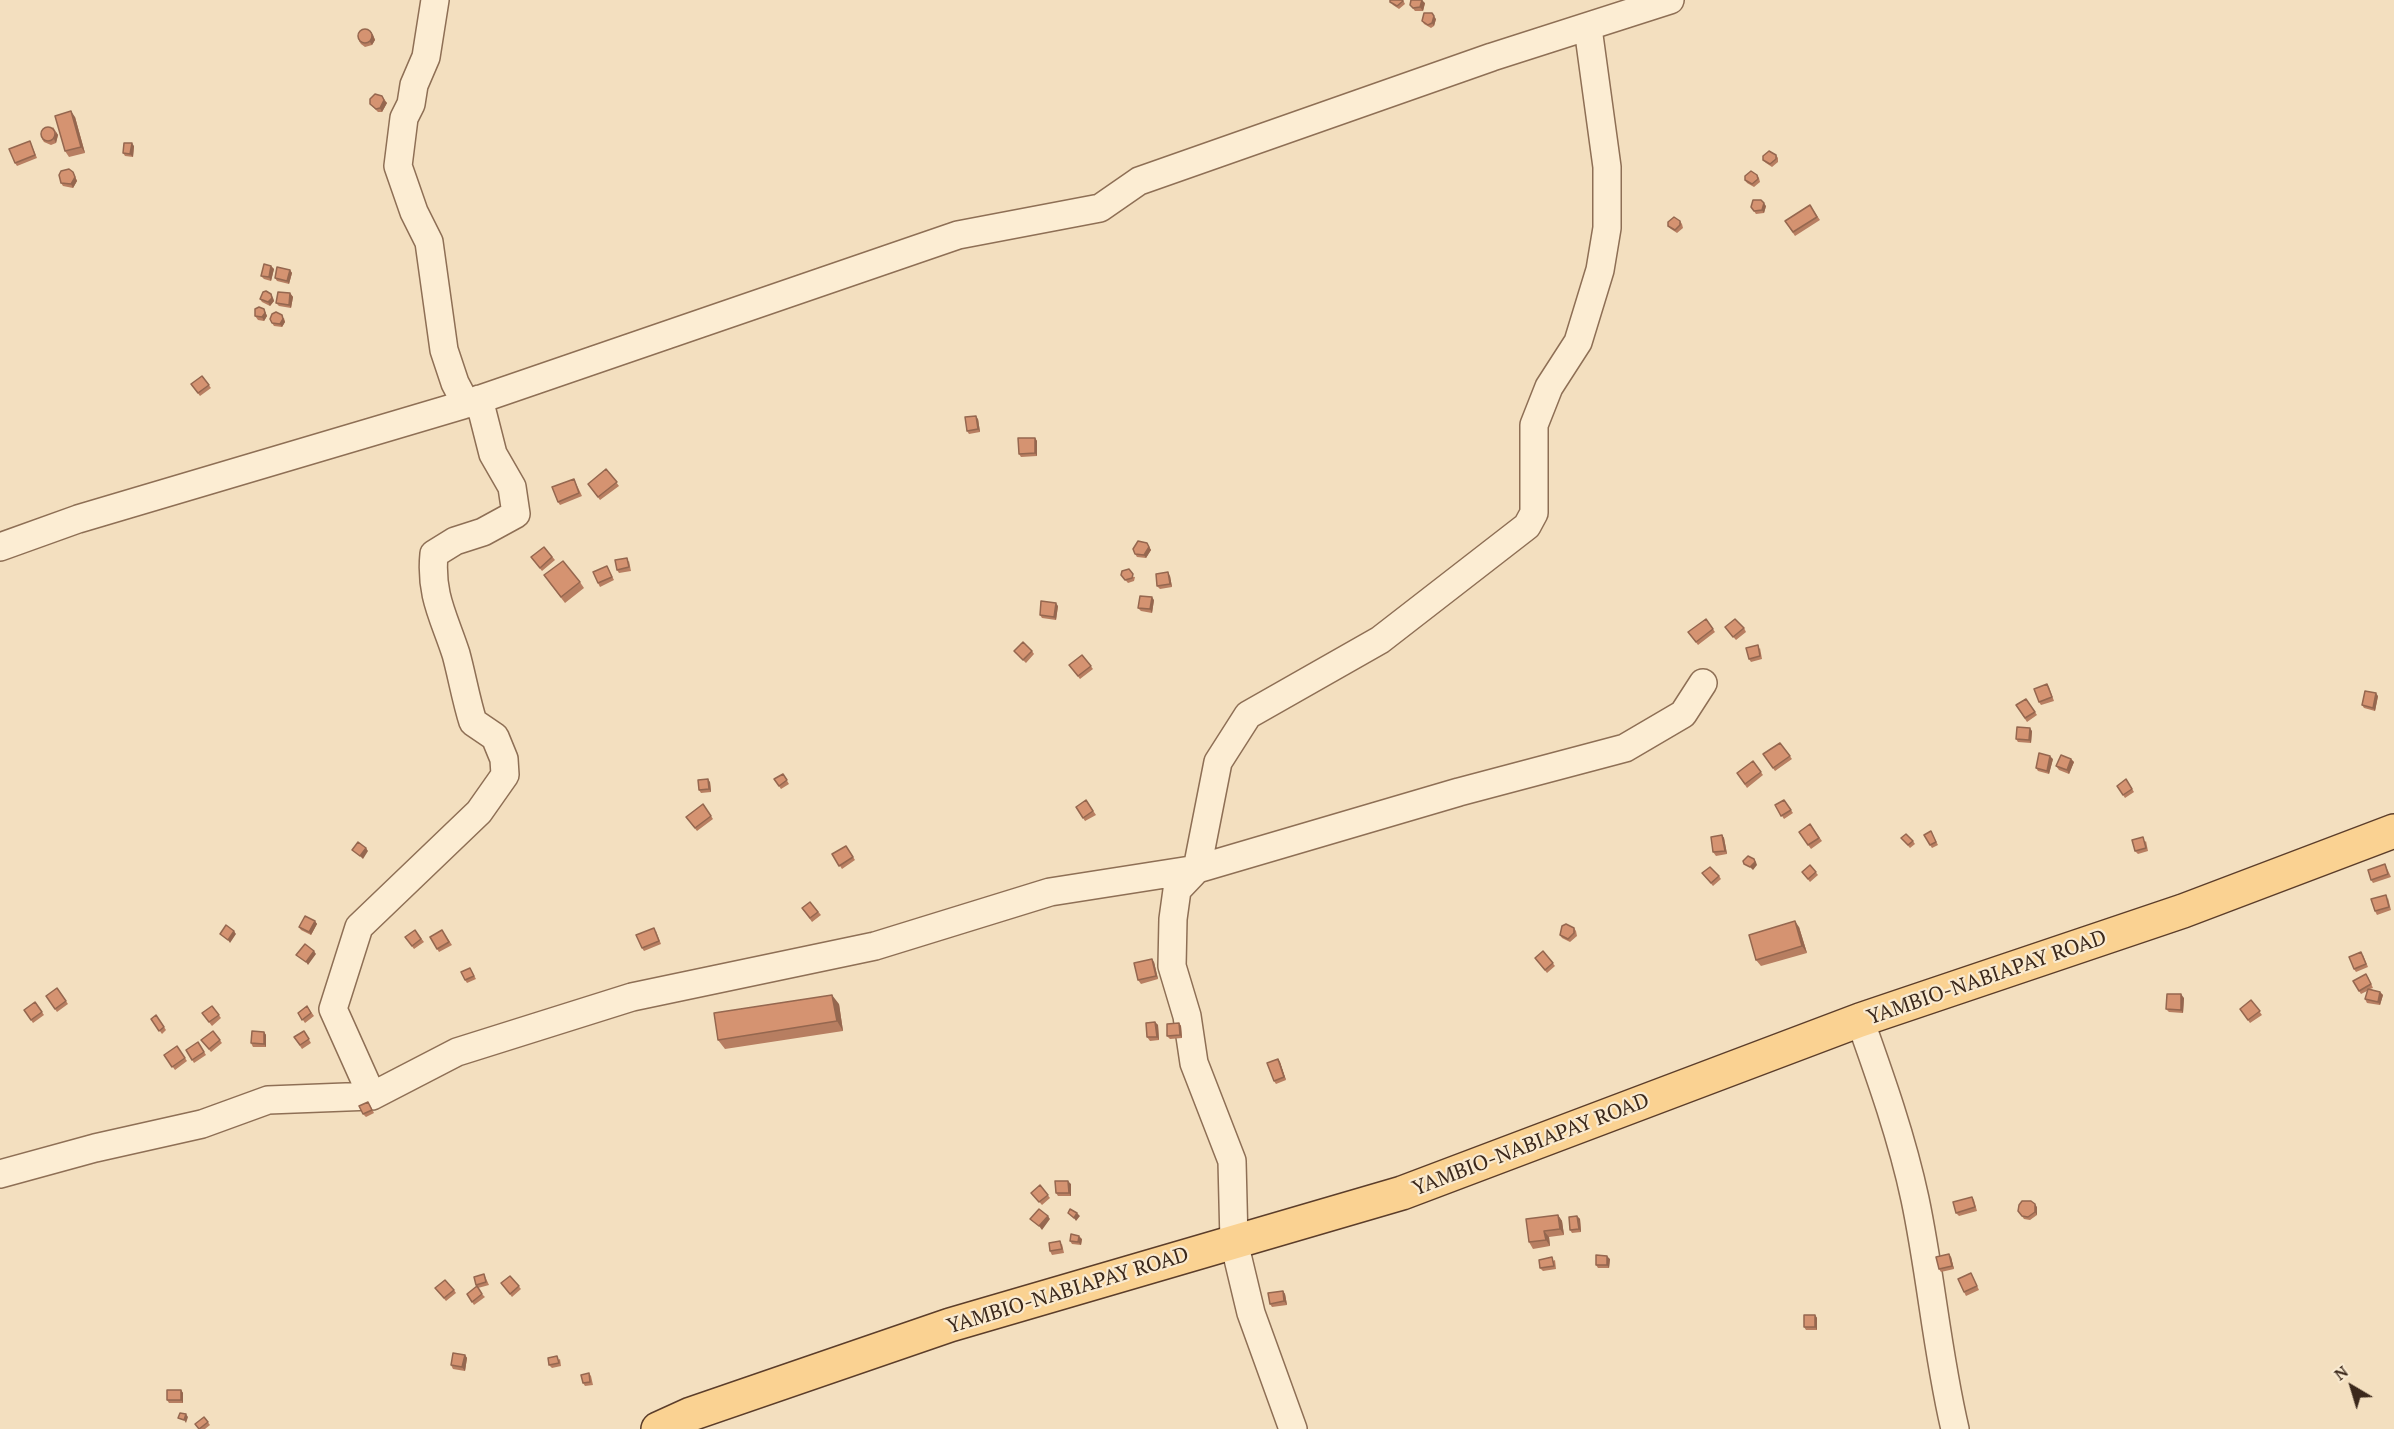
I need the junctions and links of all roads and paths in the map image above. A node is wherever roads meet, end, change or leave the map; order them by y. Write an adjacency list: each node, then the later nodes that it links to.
1 (435, 0): 4 (street)
2 (1670, 0): 3 (street)
3 (1588, 28): 4 (street); 8 (street)
4 (472, 401): 5 (street); 10 (street)
5 (0, 547)
6 (1703, 683): 8 (street)
7 (2394, 831): 9 (main road, YAMBIO-NABIAPAY ROAD)
8 (1197, 869): 10 (street); 12 (street)
9 (1860, 1020): 12 (main road, YAMBIO-NABIAPAY ROAD); 15 (street)
10 (372, 1096): 11 (street)
11 (0, 1174)
12 (1234, 1242): 13 (main road, YAMBIO-NABIAPAY ROAD); 14 (street)
13 (658, 1429)
14 (1293, 1429)
15 (1955, 1429)

